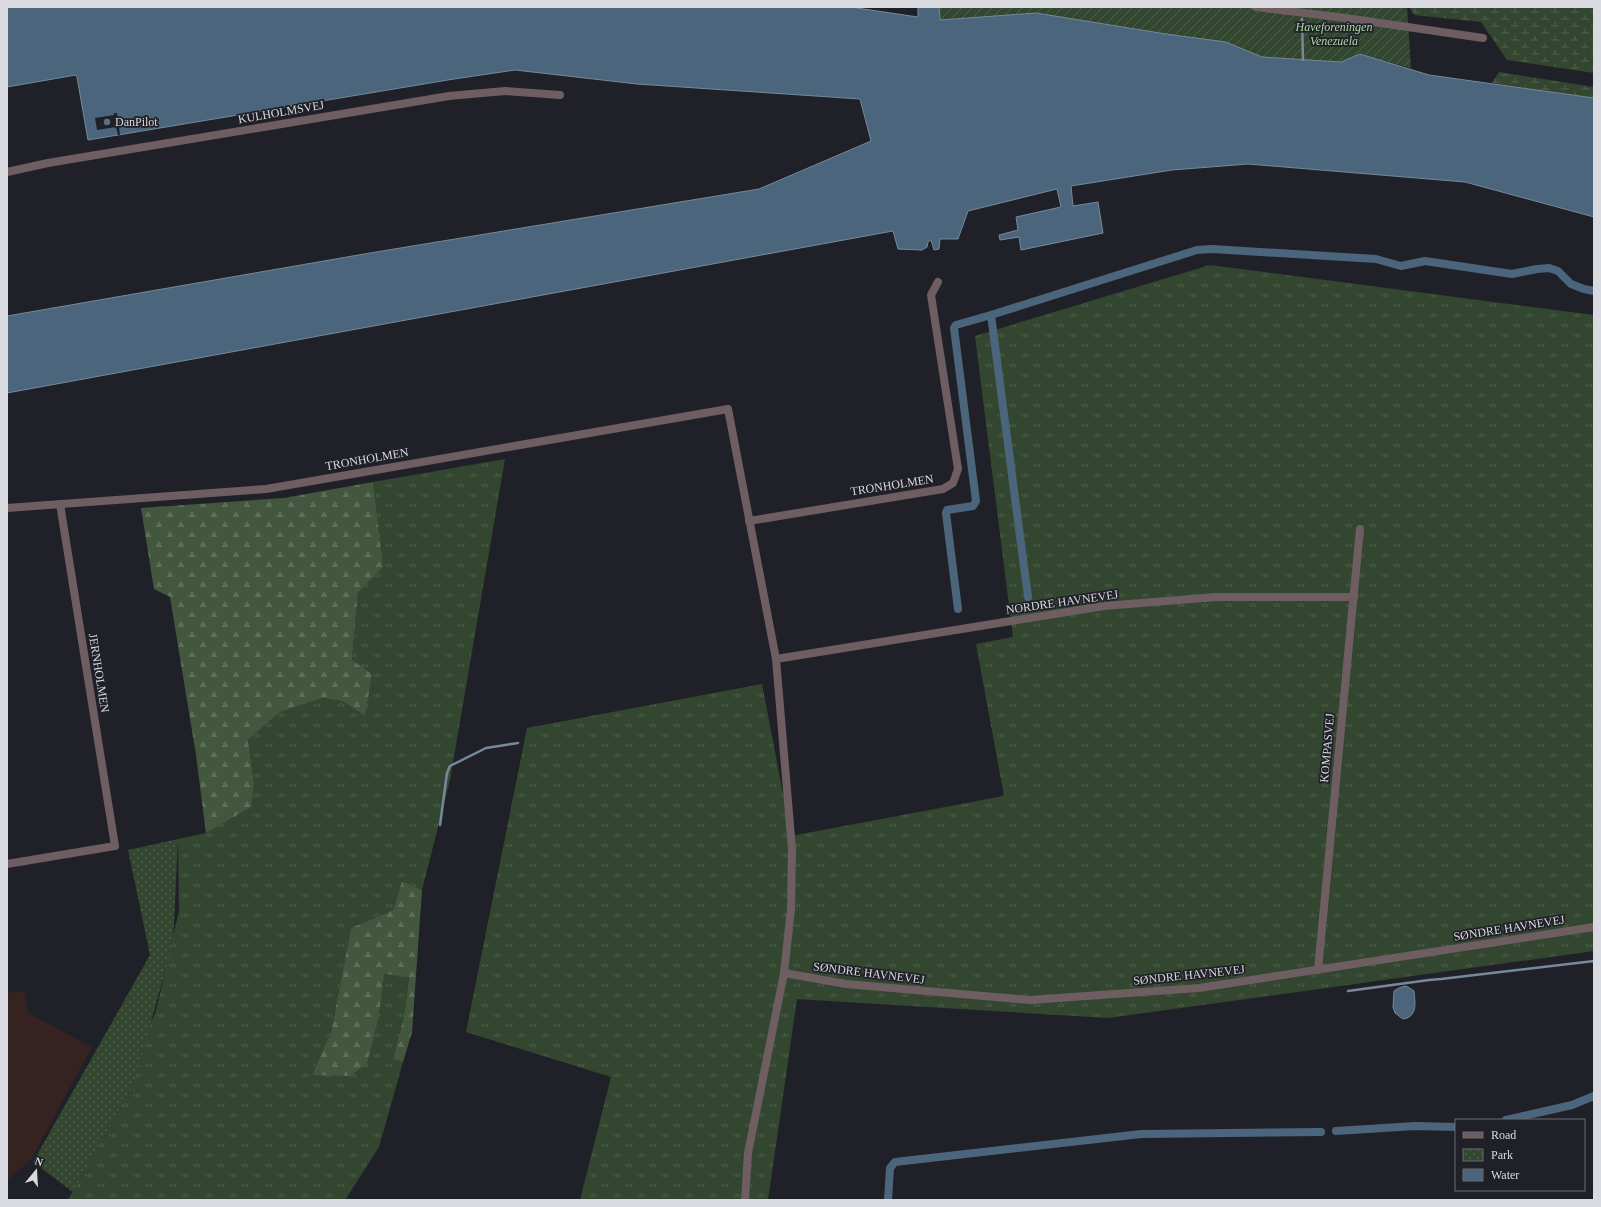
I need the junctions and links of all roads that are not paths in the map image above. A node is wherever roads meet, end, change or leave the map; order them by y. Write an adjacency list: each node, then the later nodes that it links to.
1 (1256, 7): 2 (street)
2 (1483, 38)
3 (560, 95): 4 (street, KULHOLMSVEJ)
4 (7, 172)
5 (938, 282): 8 (street, TRONHOLMEN)
6 (60, 504): 7 (street, TRONHOLMEN); 8 (street, TRONHOLMEN); 12 (street, JERNHOLMEN)
7 (7, 508)
8 (749, 521): 11 (street)
9 (1360, 529): 10 (street, KOMPASVEJ)
10 (1354, 597): 11 (street, NORDRE HAVNEVEJ); 14 (street, KOMPASVEJ)
11 (776, 659): 15 (street)
12 (7, 864)
13 (1594, 928): 14 (street, SØNDRE HAVNEVEJ)
14 (1318, 970): 15 (street, SØNDRE HAVNEVEJ)
15 (784, 973): 16 (street)
16 (745, 1200)

